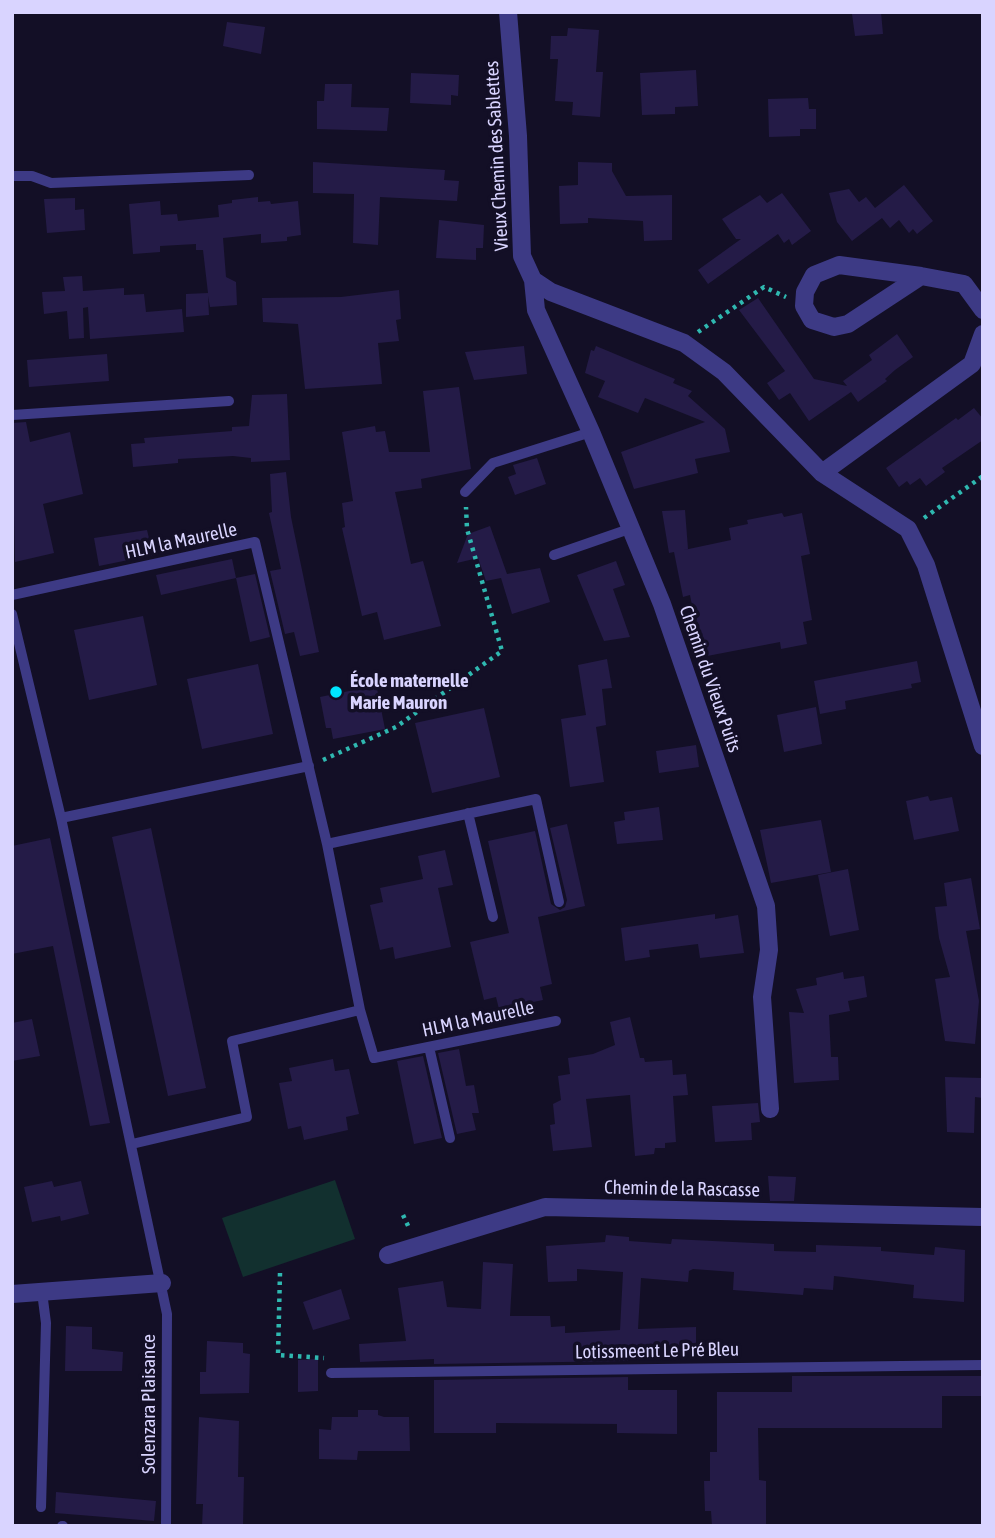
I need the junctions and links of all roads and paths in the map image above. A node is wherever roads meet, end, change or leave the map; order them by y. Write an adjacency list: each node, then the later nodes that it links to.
1 (508, 12): 5 (street, Vieux Chemin des Sablettes)
2 (249, 175): 3 (lane)
3 (12, 176)
4 (921, 276): 6 (street); 6 (street); 7 (street)
5 (533, 280): 9 (street); 12 (street, Chemin du Vieux Puits)
6 (804, 306): 9 (path)
7 (983, 310)
8 (983, 334): 13 (street)
9 (684, 343): 13 (street)
10 (229, 401): 11 (lane)
11 (12, 415)
12 (591, 432): 15 (lane); 16 (street, Chemin du Vieux Puits)
13 (822, 473): 17 (street)
14 (983, 476): 17 (path)
15 (465, 492): 22 (path)
16 (632, 528): 18 (lane); 31 (street, Chemin du Vieux Puits)
17 (908, 529): 21 (street)
18 (554, 555)
19 (12, 595): 22 (lane, HLM la Maurelle)
20 (12, 614): 24 (lane)
21 (983, 746)
22 (309, 766): 24 (lane); 25 (lane, HLM la Maurelle)
23 (468, 813): 25 (lane); 26 (lane); 27 (lane)
24 (61, 818): 33 (lane)
25 (327, 845): 28 (lane, HLM la Maurelle)
26 (559, 901)
27 (493, 917)
28 (360, 1010): 30 (lane, HLM la Maurelle); 33 (lane)
29 (556, 1021): 30 (lane, HLM la Maurelle)
30 (429, 1047): 32 (lane)
31 (770, 1109)
32 (450, 1138)
33 (132, 1143): 37 (lane)
34 (983, 1216): 35 (street, Chemin de la Rascasse)
35 (388, 1255)
36 (280, 1273): 41 (path)
37 (162, 1283): 38 (street); 43 (lane, Solenzara Plaisance)
38 (42, 1292): 39 (street); 42 (lane)
39 (12, 1294)
40 (983, 1365): 41 (lane, Lotissmeent Le Pré Bleu)
41 (331, 1373)
42 (40, 1507)
43 (166, 1526)

